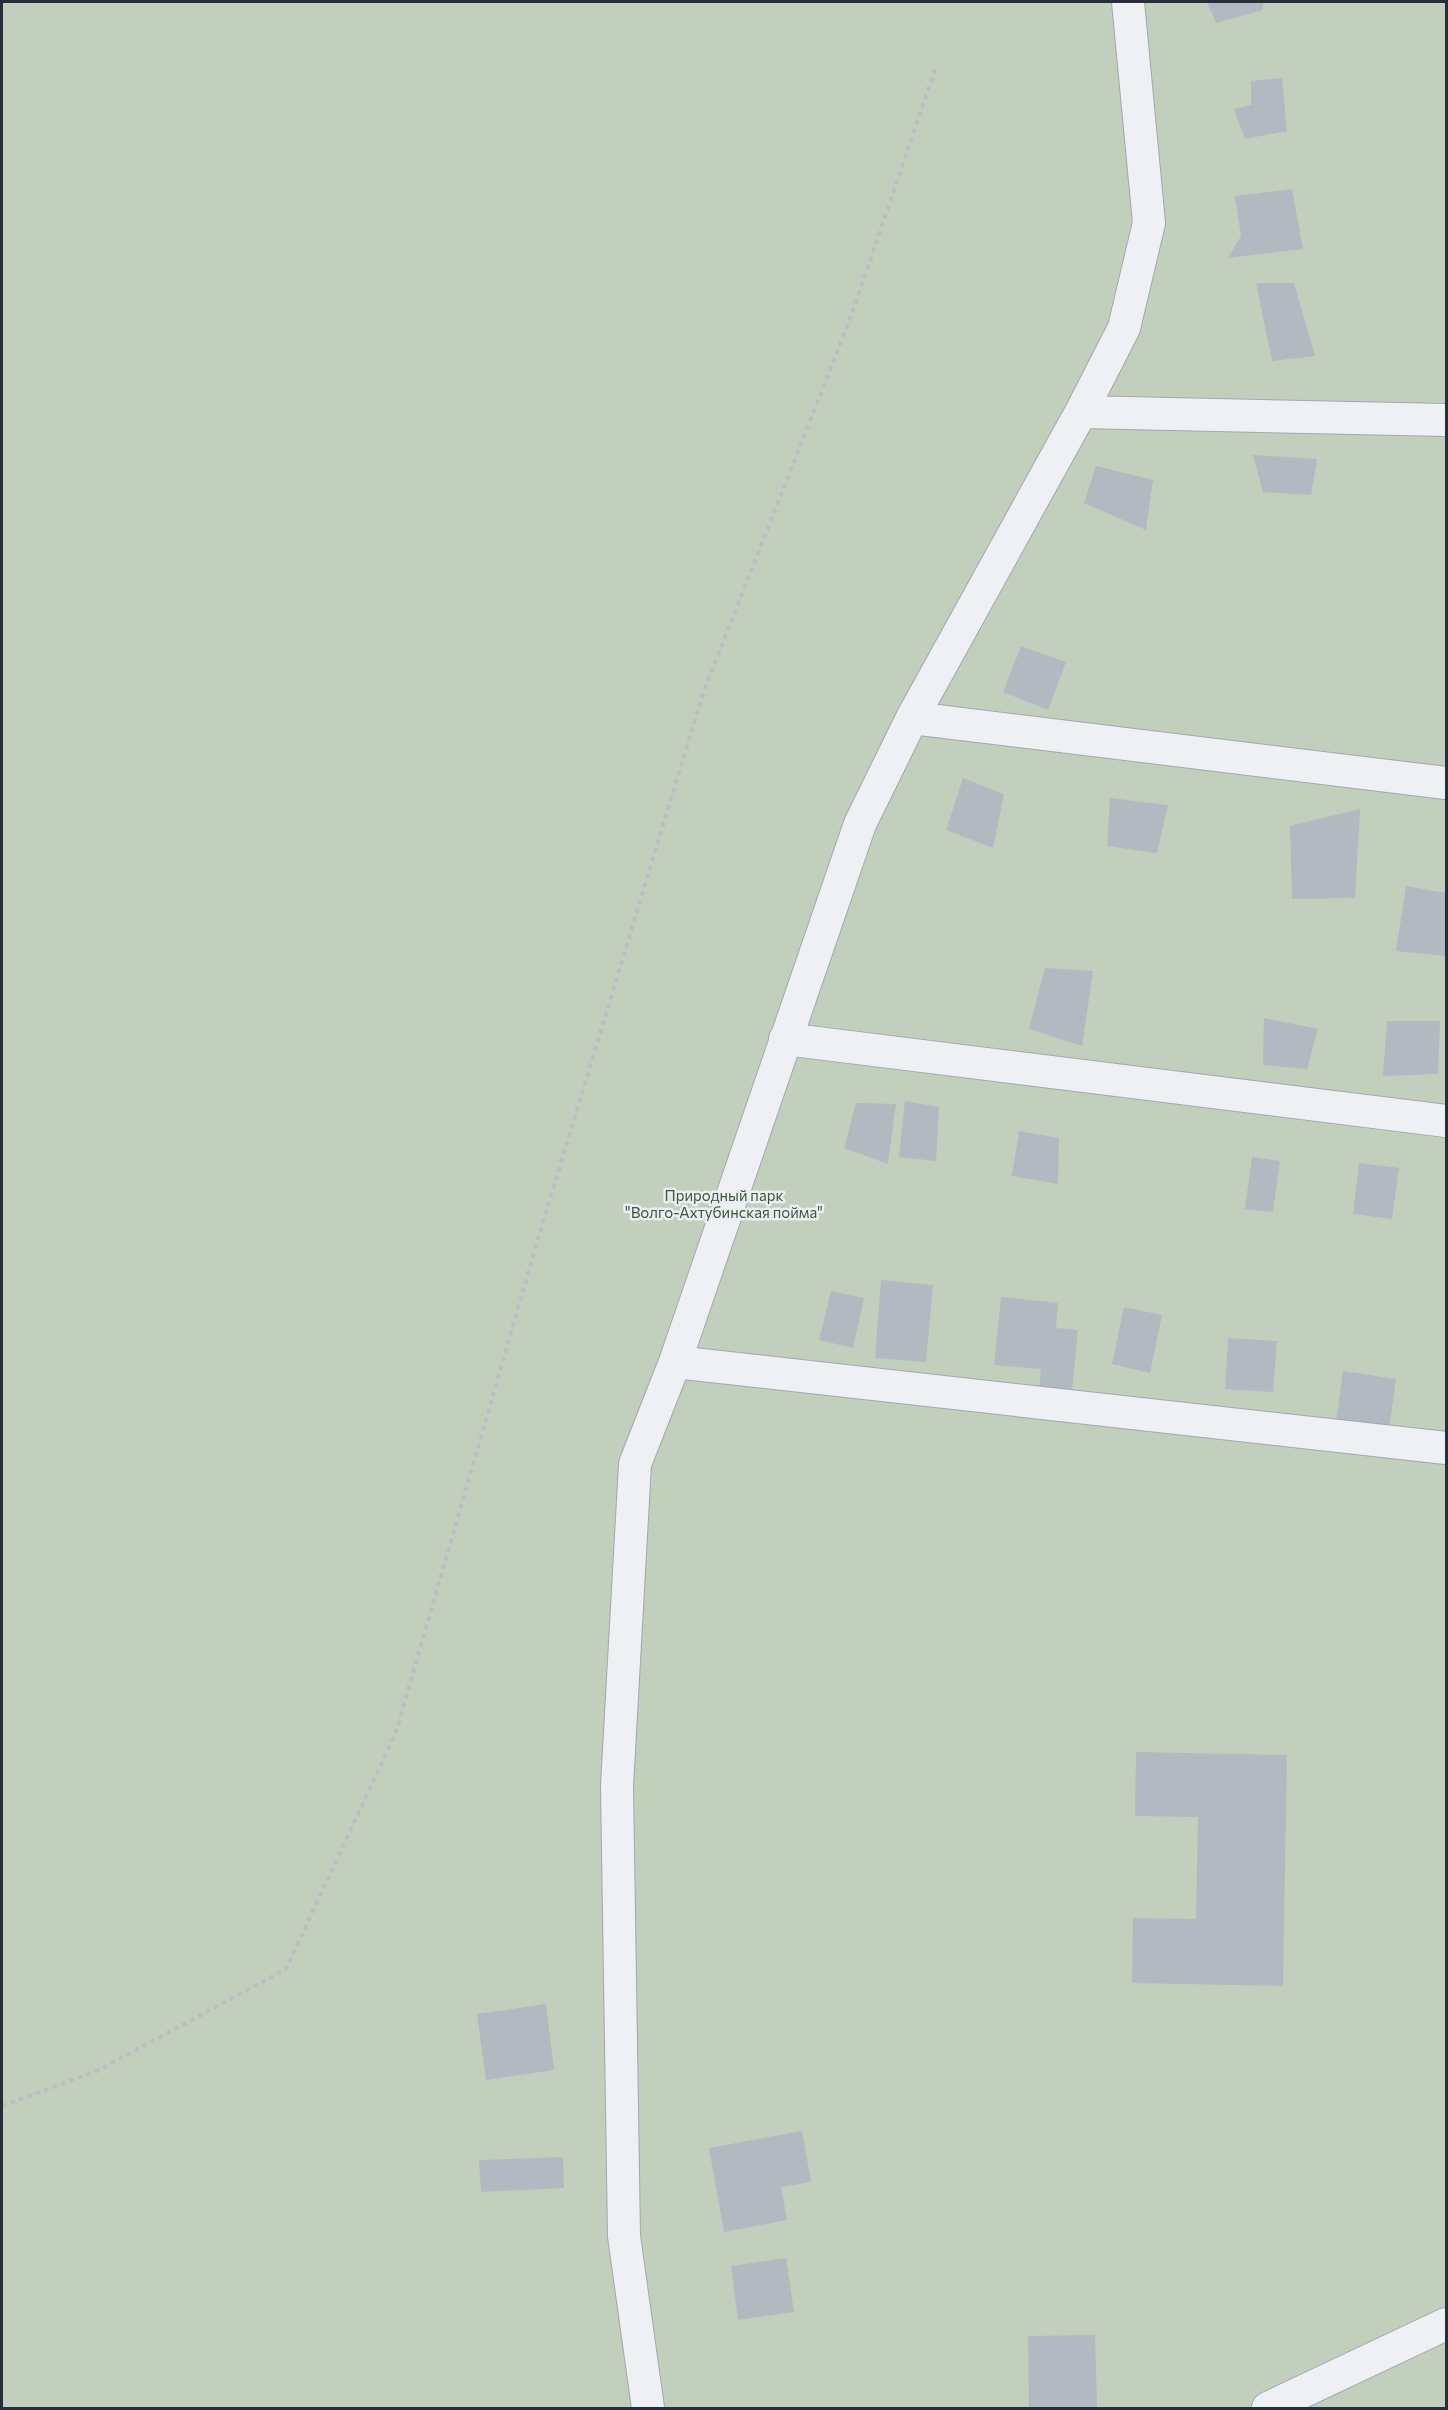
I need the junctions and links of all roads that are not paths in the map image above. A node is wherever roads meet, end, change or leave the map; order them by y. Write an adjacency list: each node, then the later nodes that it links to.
1 (1128, 2): 2 (street)
2 (1082, 412): 3 (street); 4 (street)
3 (1446, 420)
4 (912, 718): 5 (street); 6 (street)
5 (1446, 783)
6 (785, 1039): 7 (street); 8 (street)
7 (1446, 1121)
8 (675, 1362): 9 (street); 11 (street)
9 (1446, 1448)
10 (1446, 2324): 12 (street)
11 (648, 2409)
12 (1268, 2409)

